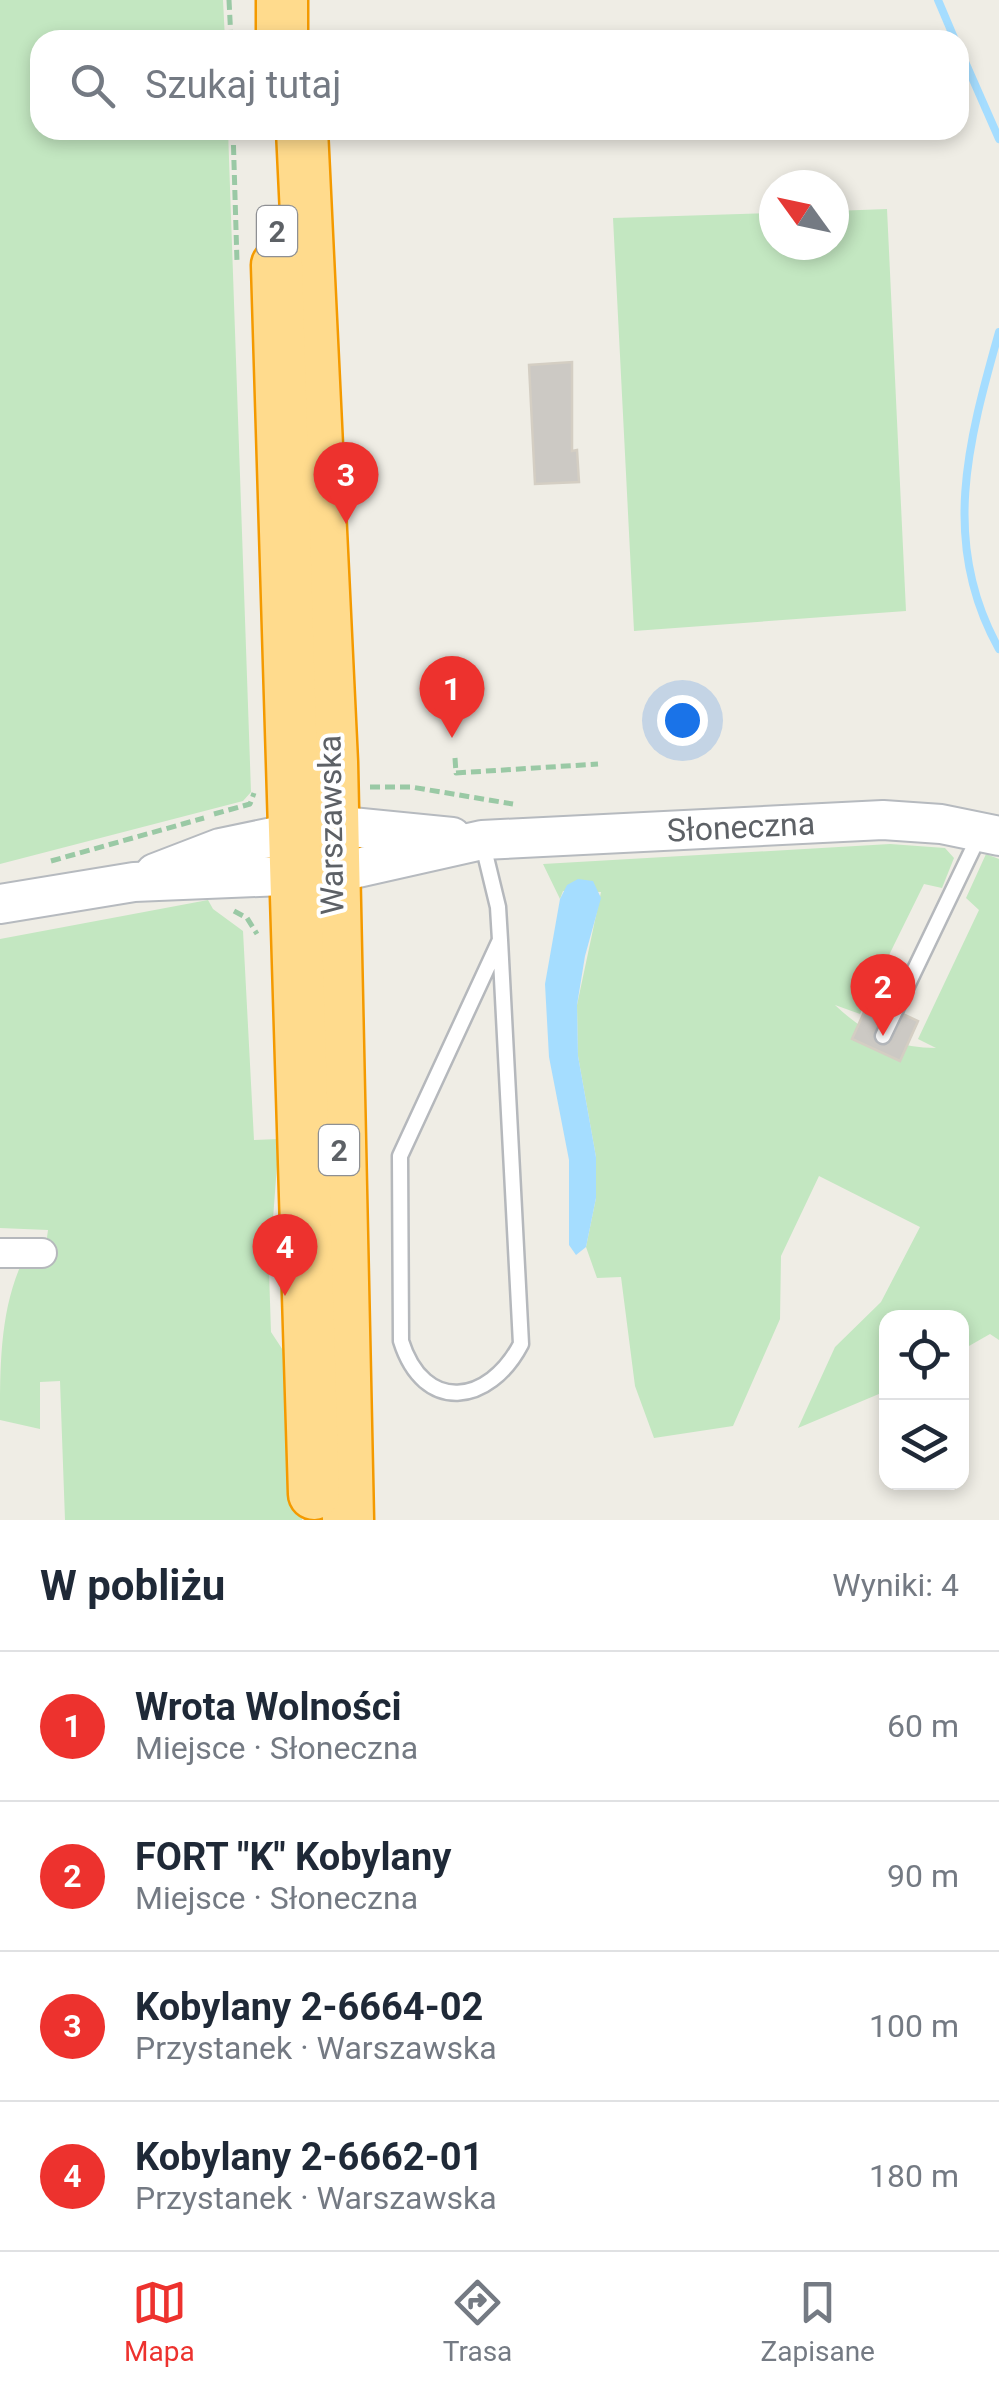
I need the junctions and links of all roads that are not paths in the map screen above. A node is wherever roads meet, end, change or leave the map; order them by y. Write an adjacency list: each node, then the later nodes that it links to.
1 (275, 140): 4 (highway, Warszawska / 2)
2 (303, 140): 4 (highway, Warszawska / 2)
3 (990, 833): 5 (street, Słoneczna); 8 (lane)
4 (322, 839): 5 (street, Słoneczna); 6 (street, Słoneczna); 11 (highway, Warszawska / 2); 12 (highway, Warszawska / 2)
5 (482, 840): 7 (lane)
6 (0, 904)
7 (500, 940): 7 (lane)
8 (883, 1036)
9 (42, 1252): 10 (street)
10 (2, 1260)
11 (314, 1520)
12 (348, 1520)

